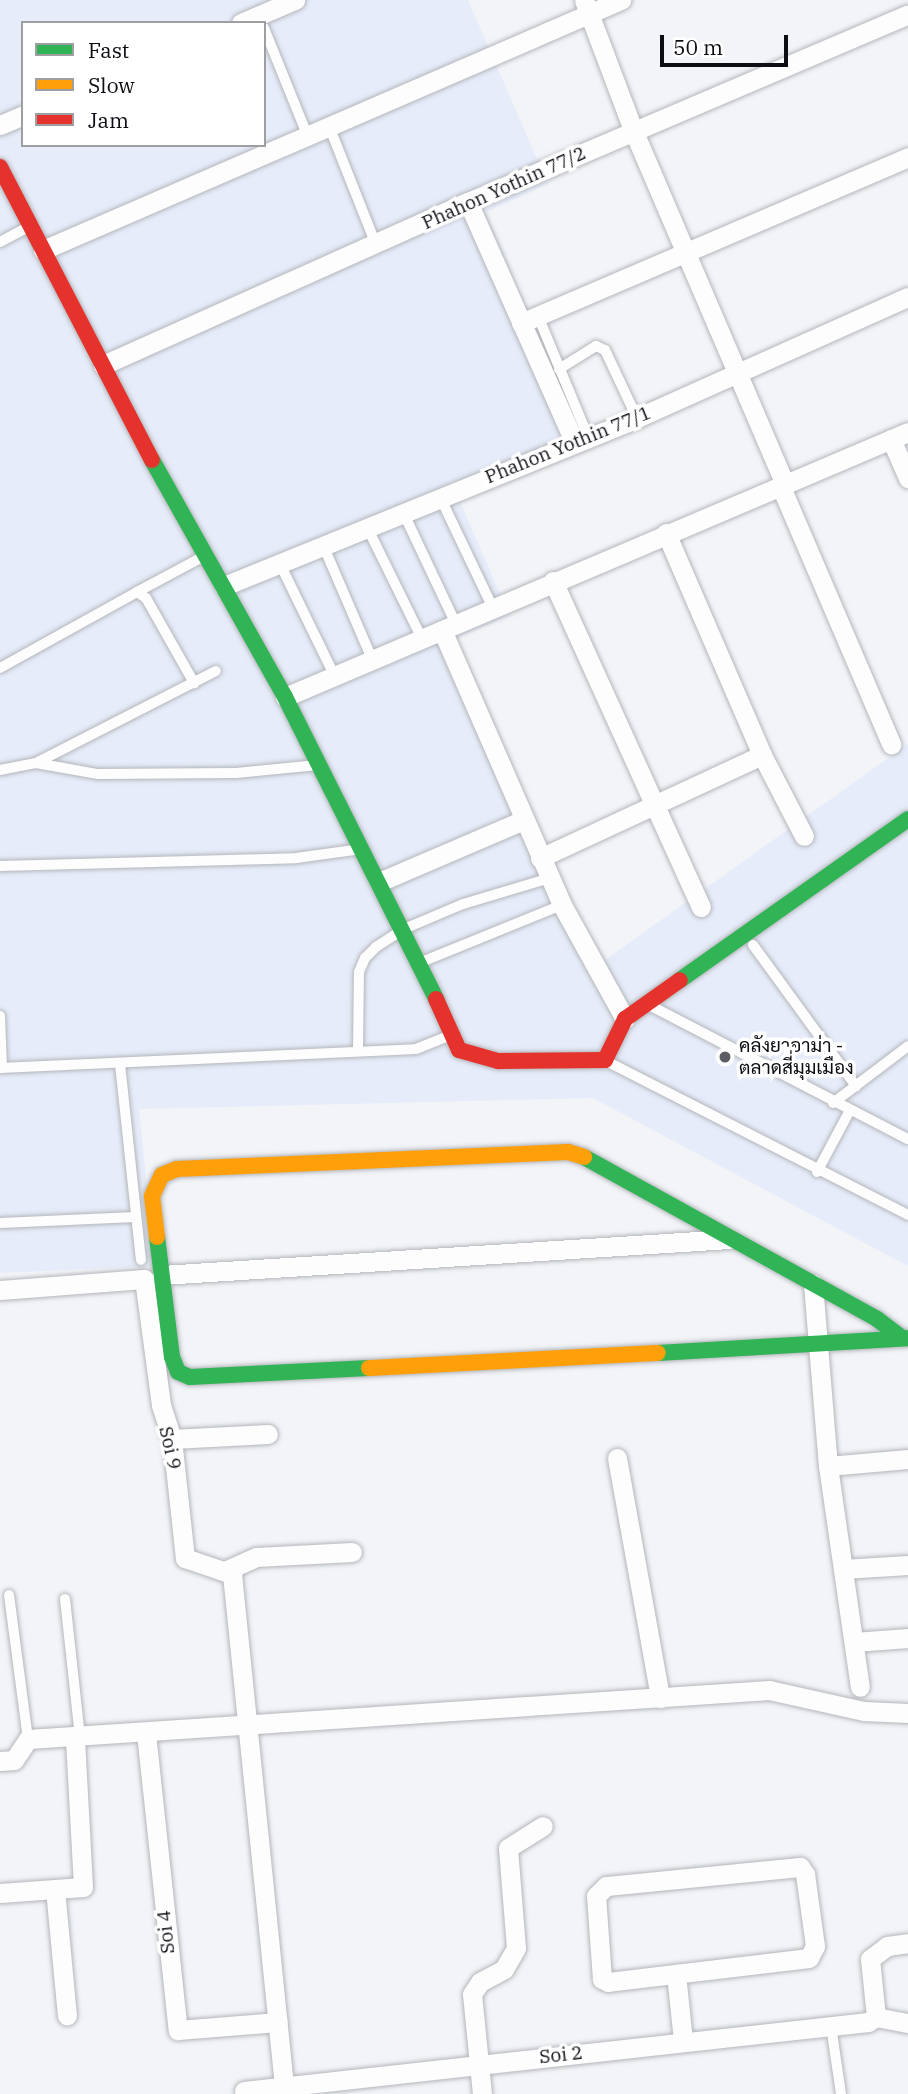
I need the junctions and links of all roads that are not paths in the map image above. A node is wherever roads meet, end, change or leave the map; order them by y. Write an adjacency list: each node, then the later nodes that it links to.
1 (295, 0): 5 (street)
2 (621, 0): 3 (street)
3 (587, 7): 9 (street); 10 (street)
4 (908, 14): 10 (street, Phahon Yothin 77/2)
5 (256, 18)
6 (266, 41): 11 (lane)
7 (21, 116): 8 (street)
8 (0, 125)
9 (329, 126): 11 (street); 17 (lane)
10 (634, 132): 14 (street, Phahon Yothin 77/2); 19 (street)
11 (308, 137): 18 (street)
12 (908, 157): 19 (street)
13 (0, 167): 15 (street)
14 (468, 202): 17 (street, Phahon Yothin 77/2); 21 (street)
15 (30, 226): 16 (lane); 18 (street)
16 (0, 242)
17 (376, 245): 22 (street, Phahon Yothin 77/2)
18 (43, 250): 22 (street)
19 (686, 252): 21 (street); 24 (street)
20 (908, 297): 24 (street, Phahon Yothin 77/1)
21 (530, 320): 23 (lane); 27 (street)
22 (103, 365): 35 (street)
23 (559, 369): 25 (lane); 27 (lane)
24 (737, 373): 25 (street, Phahon Yothin 77/1); 29 (street)
25 (637, 418): 27 (street, Phahon Yothin 77/1)
26 (899, 435): 28 (street); 29 (street)
27 (581, 440): 30 (street, Phahon Yothin 77/1)
28 (908, 478)
29 (783, 486): 33 (street); 49 (street)
30 (440, 496): 31 (street, Phahon Yothin 77/1); 40 (lane)
31 (403, 512): 32 (street, Phahon Yothin 77/1); 41 (lane)
32 (367, 527): 34 (street, Phahon Yothin 77/1); 42 (lane)
33 (666, 533): 37 (street); 50 (street)
34 (323, 545): 36 (street, Phahon Yothin 77/1); 43 (lane)
35 (206, 555): 38 (street); 39 (lane)
36 (280, 564): 38 (street, Phahon Yothin 77/1); 46 (lane)
37 (553, 581): 40 (street); 54 (street)
38 (224, 586): 48 (street)
39 (137, 592): 44 (lane); 47 (lane)
40 (493, 608): 41 (street)
41 (449, 627): 42 (street); 56 (street)
42 (422, 639): 43 (street)
43 (373, 661): 46 (street)
44 (0, 668)
45 (216, 671): 47 (lane)
46 (336, 678): 48 (street)
47 (194, 683): 51 (lane)
48 (285, 697): 52 (street)
49 (891, 744)
50 (762, 755): 54 (street); 57 (street)
51 (36, 763): 52 (lane); 53 (lane)
52 (319, 765): 58 (street)
53 (0, 770)
54 (651, 803): 59 (street); 64 (street)
55 (908, 819): 68 (street)
56 (524, 820): 59 (street); 62 (street)
57 (804, 836)
58 (362, 849): 60 (lane); 62 (street)
59 (540, 858): 61 (street)
60 (0, 866)
61 (550, 878): 63 (street); 65 (lane)
62 (379, 881): 65 (street)
63 (562, 905): 67 (lane); 70 (street)
64 (701, 907)
65 (404, 929): 67 (street); 73 (lane)
66 (753, 945): 77 (lane)
67 (419, 963): 71 (street)
68 (648, 1004): 70 (street); 78 (lane)
69 (0, 1016): 76 (lane)
70 (625, 1019): 74 (street)
71 (451, 1035): 73 (lane); 74 (street)
72 (908, 1046): 77 (lane)
73 (358, 1051): 75 (lane)
74 (605, 1060): 81 (lane)
75 (120, 1064): 76 (lane); 83 (lane)
76 (1, 1068)
77 (856, 1086): 78 (lane)
78 (833, 1103): 79 (lane)
79 (849, 1112): 80 (lane); 81 (lane)
80 (908, 1139)
81 (817, 1171): 82 (lane)
82 (908, 1216)
83 (136, 1217): 84 (lane); 86 (lane)
84 (0, 1223)
85 (729, 1239): 87 (street); 87 (street); 88 (street)
86 (141, 1260)
87 (162, 1275): 91 (street)
88 (813, 1284): 90 (street); 91 (street)
89 (0, 1290): 93 (street, Soi 9)
90 (905, 1338): 91 (street)
91 (816, 1345): 96 (street)
92 (268, 1434): 93 (street)
93 (172, 1440): 100 (street, Soi 9)
94 (617, 1458): 106 (street)
95 (908, 1459): 96 (street)
96 (828, 1466): 99 (street)
97 (352, 1552): 100 (street)
98 (908, 1565): 99 (street)
99 (843, 1569): 104 (street)
100 (227, 1570): 108 (street)
101 (9, 1595): 111 (lane)
102 (65, 1599): 110 (lane)
103 (908, 1638): 104 (street)
104 (854, 1642): 105 (street)
105 (860, 1687)
106 (660, 1698): 107 (street); 108 (street)
107 (908, 1713)
108 (248, 1727): 109 (street); 120 (street)
109 (146, 1733): 110 (street); 120 (street, Soi 4)
110 (78, 1737): 111 (street); 114 (street)
111 (28, 1739): 112 (street)
112 (0, 1761)
113 (542, 1826): 124 (street)
114 (55, 1889): 115 (street); 118 (street)
115 (0, 1893)
116 (908, 1942): 119 (street)
117 (676, 1974): 117 (street); 123 (street)
118 (67, 2015)
119 (876, 2017): 121 (street); 122 (street, Soi 2)
120 (278, 2022): 125 (street)
121 (908, 2023)
122 (831, 2026): 123 (street, Soi 2); 128 (lane)
123 (683, 2041): 124 (street, Soi 2)
124 (477, 2065): 125 (street, Soi 2); 127 (street)
125 (284, 2086): 126 (street, Soi 2)
126 (244, 2091)
127 (482, 2094)
128 (841, 2094)

